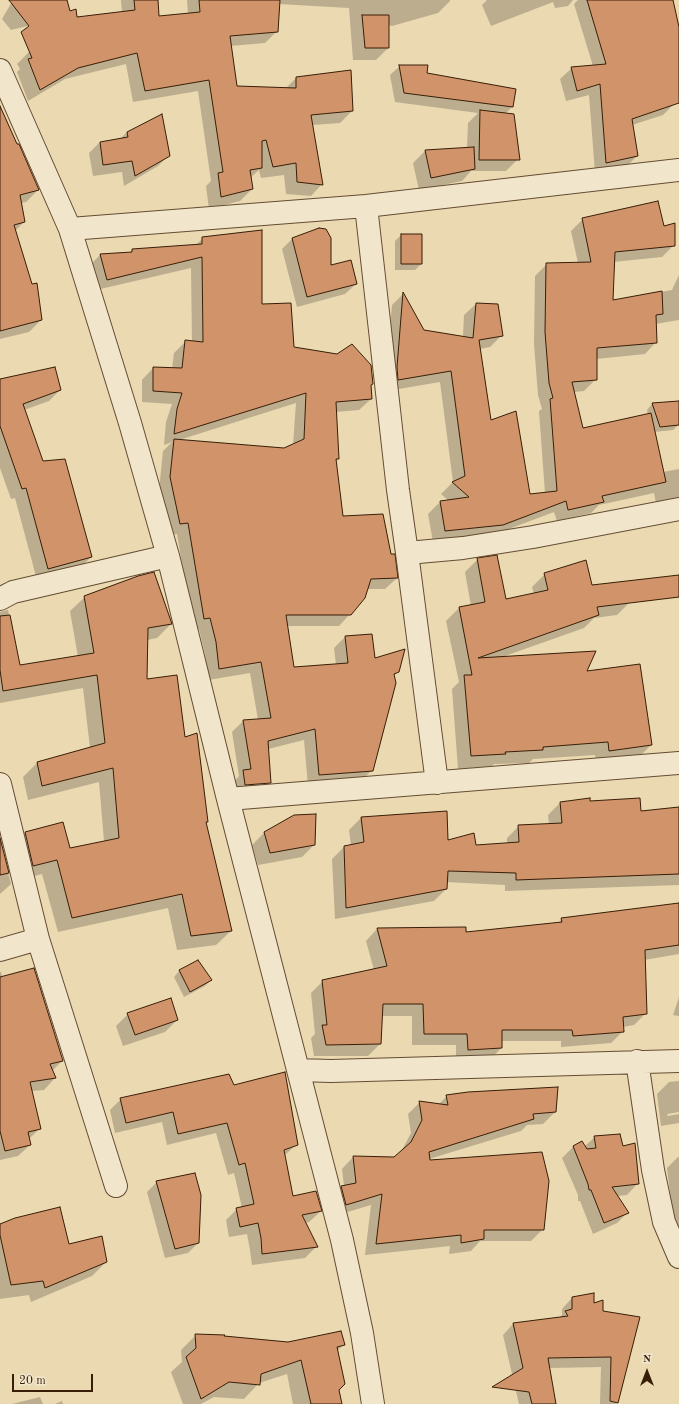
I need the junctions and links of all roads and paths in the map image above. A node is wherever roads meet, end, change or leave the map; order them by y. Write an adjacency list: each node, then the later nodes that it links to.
1 (0, 70): 4 (street)
2 (679, 170): 3 (street)
3 (366, 206): 4 (street); 6 (street)
4 (70, 229): 7 (street)
5 (679, 509): 6 (street)
6 (407, 553): 10 (street)
7 (168, 556): 8 (street); 12 (street)
8 (0, 599)
9 (679, 763): 10 (street)
10 (436, 783): 12 (street)
11 (0, 784): 13 (street)
12 (228, 800): 17 (street)
13 (38, 938): 14 (street); 18 (street)
14 (0, 950)
15 (637, 1061): 16 (street); 17 (street); 19 (street)
16 (679, 1061)
17 (298, 1070): 20 (street)
18 (116, 1186)
19 (679, 1257)
20 (373, 1404)

